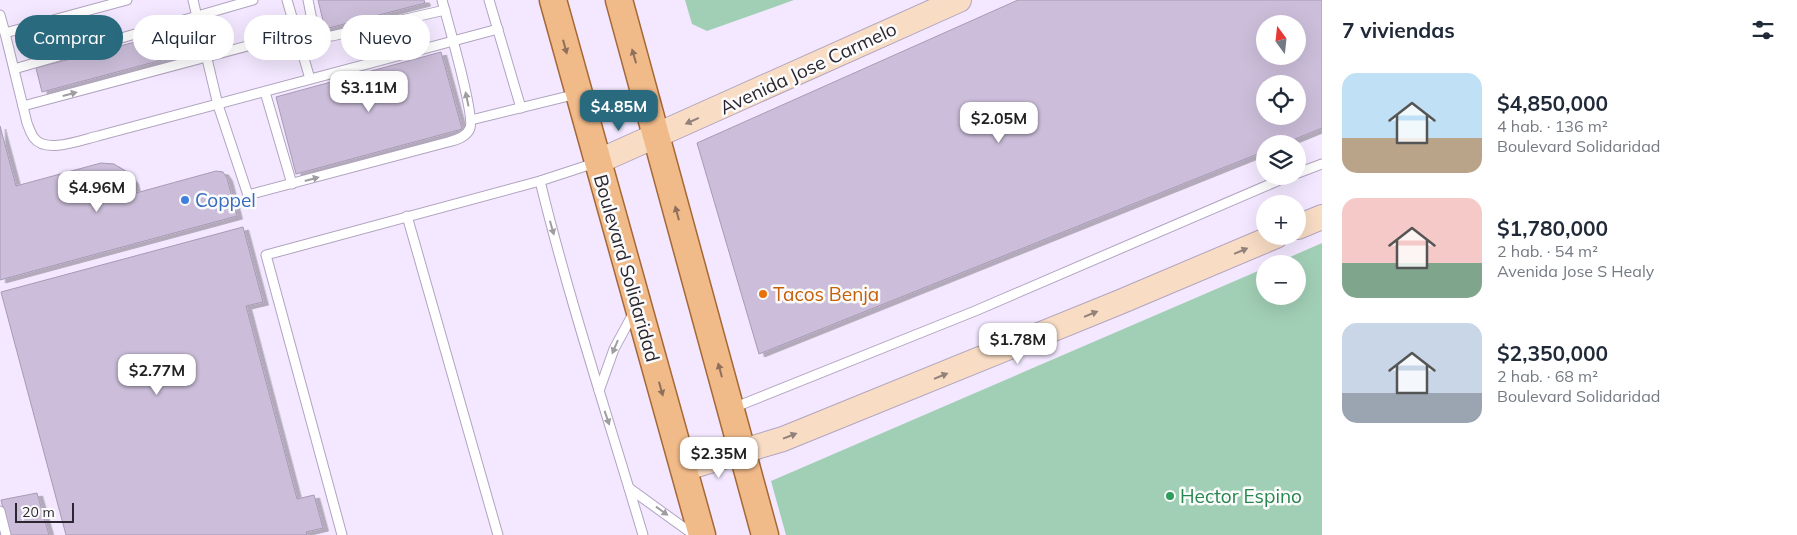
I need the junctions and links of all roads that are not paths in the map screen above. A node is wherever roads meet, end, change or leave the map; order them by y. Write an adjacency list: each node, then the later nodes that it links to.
1 (127, 0): 18 (lane)
2 (193, 0): 14 (lane)
3 (253, 0): 15 (lane)
4 (287, 0): 16 (lane)
5 (308, 0): 12 (lane)
6 (442, 0): 12 (lane)
7 (489, 0): 17 (lane)
8 (552, 0): 27 (main road, Boulevard Solidaridad, one-way to 27)
9 (619, 0): 32 (main road, one-way to 9)
10 (959, 0): 11 (street, Avenida Jose Carmelo)
11 (933, 6): 32 (street, Avenida Jose Carmelo, one-way to 32)
12 (445, 10): 20 (lane)
13 (0, 15): 18 (lane)
14 (197, 15)
15 (200, 15)
16 (291, 15)
17 (498, 29): 20 (lane); 30 (lane)
18 (5, 33): 24 (lane)
19 (133, 35): 24 (lane)
20 (453, 40): 25 (lane); 31 (lane, one-way to 20)
21 (199, 60): 29 (lane, one-way to 21)
22 (207, 60): 28 (lane)
23 (304, 60): 25 (lane)
24 (14, 69): 29 (lane)
25 (310, 79): 26 (lane)
26 (265, 92): 28 (lane); 37 (lane)
27 (578, 94): 30 (lane); 33 (main road, Boulevard Solidaridad)
28 (218, 104): 29 (lane); 37 (lane)
29 (23, 106)
30 (520, 108): 31 (lane)
31 (471, 120): 37 (lane, one-way to 31)
32 (657, 137): 33 (street, Avenida Jose Carmelo); 45 (main road, one-way to 32)
33 (597, 162): 36 (lane); 43 (main road, Boulevard Solidaridad)
34 (1322, 164): 35 (lane)
35 (1306, 170)
36 (540, 181): 39 (lane); 44 (lane, one-way to 44)
37 (292, 184)
38 (1268, 185): 45 (lane)
39 (406, 216): 51 (lane); 52 (lane)
40 (1322, 217): 41 (street)
41 (1306, 224)
42 (1256, 244): 46 (street, one-way to 42)
43 (638, 305): 44 (lane, one-way to 44); 47 (main road, Boulevard Solidaridad, one-way to 47)
44 (598, 392): 48 (lane, one-way to 48)
45 (731, 409): 46 (main road)
46 (743, 451): 47 (street); 56 (main road)
47 (683, 469): 55 (main road, Boulevard Solidaridad)
48 (629, 487): 53 (lane); 54 (lane, one-way to 54)
49 (0, 512): 50 (lane)
50 (6, 535)
51 (342, 535)
52 (498, 535)
53 (643, 535)
54 (694, 535)
55 (702, 535)
56 (765, 535)

